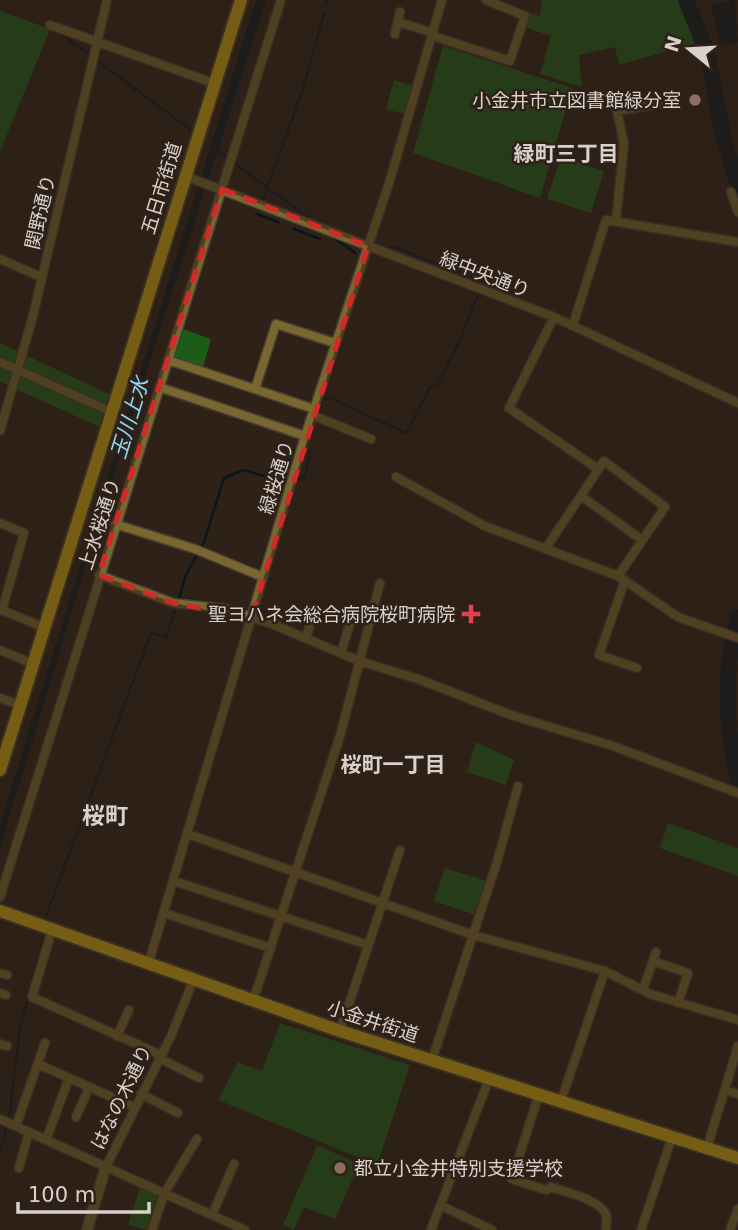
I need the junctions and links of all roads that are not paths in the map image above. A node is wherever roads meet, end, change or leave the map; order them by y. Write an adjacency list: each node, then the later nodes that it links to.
1 (107, 0): 11 (street, 関野通り)
2 (241, 0): 12 (main road, 五日市街道)
3 (281, 0): 15 (street, 上水桜通り)
4 (442, 0): 10 (street, 緑桜通り)
5 (486, 0): 10 (street)
6 (400, 12): 7 (street)
7 (398, 22): 9 (street); 10 (street)
8 (50, 25): 11 (street)
9 (395, 34)
10 (433, 35): 20 (street, 緑桜通り)
11 (97, 42): 12 (street); 22 (street, 関野通り)
12 (213, 83): 14 (main road, 五日市街道)
13 (667, 102): 18 (street)
14 (187, 176): 15 (street, 緑中央通り); 32 (main road, 五日市街道)
15 (219, 188): 20 (street, 緑中央通り); 26 (street, 上水桜通り)
16 (731, 192): 17 (street)
17 (738, 212)
18 (616, 220): 19 (street); 24 (street)
19 (738, 242)
20 (368, 246): 23 (street, 緑中央通り); 25 (street, 緑桜通り)
21 (0, 259): 22 (street)
22 (41, 277): 28 (street, 関野通り)
23 (554, 317): 24 (street, 緑中央通り); 37 (street)
24 (573, 325): 31 (street, 緑中央通り)
25 (335, 343): 30 (street); 33 (street, 緑桜通り)
26 (168, 360): 29 (street, 上水桜通り); 30 (street)
27 (0, 362): 28 (street)
28 (19, 370): 32 (street); 34 (street, 関野通り)
29 (159, 387): 35 (street); 41 (street, 上水桜通り)
30 (255, 389): 33 (street)
31 (738, 403)
32 (112, 412): 51 (main road, 五日市街道)
33 (313, 412): 35 (street, 緑桜通り); 36 (street)
34 (0, 431)
35 (305, 436): 45 (street, 緑桜通り)
36 (371, 439)
37 (598, 469): 39 (street); 42 (street)
38 (396, 477): 43 (street)
39 (581, 496): 42 (street); 43 (street)
40 (0, 523): 51 (street)
41 (115, 524): 44 (street, 上水桜通り); 45 (street)
42 (642, 540): 46 (street)
43 (546, 548): 46 (street)
44 (99, 575): 48 (street); 68 (street, 上水桜通り)
45 (263, 577): 48 (street, 緑桜通り)
46 (622, 578): 53 (street); 58 (street)
47 (380, 583): 56 (street)
48 (251, 618): 52 (street); 64 (street, 緑桜通り)
49 (351, 620): 55 (street)
50 (310, 625): 52 (street)
51 (45, 628): 57 (main road)
52 (306, 638): 55 (street)
53 (738, 638)
54 (0, 650): 57 (street)
55 (341, 653): 56 (street)
56 (359, 662): 63 (street); 66 (street)
57 (33, 664): 60 (main road)
58 (637, 668)
59 (0, 698): 60 (street)
60 (20, 705): 61 (main road)
61 (1, 761)
62 (518, 786): 74 (street)
63 (737, 793)
64 (188, 834): 66 (street); 67 (street, 緑桜通り)
65 (400, 856): 69 (street)
66 (295, 872): 69 (street); 72 (street)
67 (174, 881): 71 (street, 緑桜通り); 72 (street)
68 (0, 897)
69 (382, 904): 74 (street); 75 (street)
70 (0, 911): 73 (main road, 小金井街道)
71 (164, 912): 76 (street); 77 (street, 緑桜通り)
72 (281, 917): 75 (street); 76 (street)
73 (52, 930): 77 (main road, 小金井街道); 86 (street)
74 (473, 935): 78 (street); 90 (street)
75 (368, 946): 85 (street)
76 (271, 948): 81 (street)
77 (148, 965): 79 (main road, 小金井街道)
78 (605, 971): 80 (street); 100 (street)
79 (193, 981): 81 (main road, 小金井街道); 89 (street, はなの木通り)
80 (643, 990): 82 (street); 82 (street)
81 (253, 1001): 85 (main road, 小金井街道)
82 (678, 1003): 84 (street)
83 (129, 1010): 86 (street)
84 (738, 1020)
85 (340, 1031): 90 (main road, 小金井街道)
86 (117, 1036): 89 (street)
87 (46, 1043): 91 (street)
88 (738, 1046): 96 (street)
89 (160, 1057): 93 (street); 97 (street, はなの木通り)
90 (432, 1060): 94 (main road, 小金井街道)
91 (38, 1064): 92 (street); 105 (street)
92 (69, 1078): 95 (street); 109 (street)
93 (199, 1078)
94 (489, 1079): 98 (main road, 小金井街道); 116 (street)
95 (89, 1088): 101 (street); 103 (street)
96 (725, 1090): 99 (street); 110 (street)
97 (141, 1094): 101 (street, はなの木通り); 102 (street)
98 (539, 1094): 100 (main road, 小金井街道); 124 (street)
99 (738, 1094)
100 (561, 1101): 107 (main road, 小金井街道)
101 (134, 1107): 114 (street, はなの木通り)
102 (178, 1113)
103 (76, 1117)
104 (2, 1120): 105 (street)
105 (15, 1126): 106 (street)
106 (29, 1132): 109 (street); 113 (street)
107 (672, 1137): 110 (main road, 小金井街道); 125 (street)
108 (197, 1139): 115 (street)
109 (46, 1140): 114 (street)
110 (707, 1148): 111 (main road, 小金井街道)
111 (738, 1158)
112 (234, 1164): 118 (street)
113 (19, 1168)
114 (105, 1169): 115 (street); 119 (street, はなの木通り)
115 (164, 1194): 118 (street); 120 (street)
116 (442, 1206): 122 (street); 123 (street)
117 (738, 1209): 126 (street)
118 (212, 1215): 121 (street)
119 (87, 1230)
120 (152, 1230)
121 (245, 1230)
122 (431, 1230)
123 (492, 1230)
124 (606, 1230)
125 (641, 1230)
126 (730, 1230)

